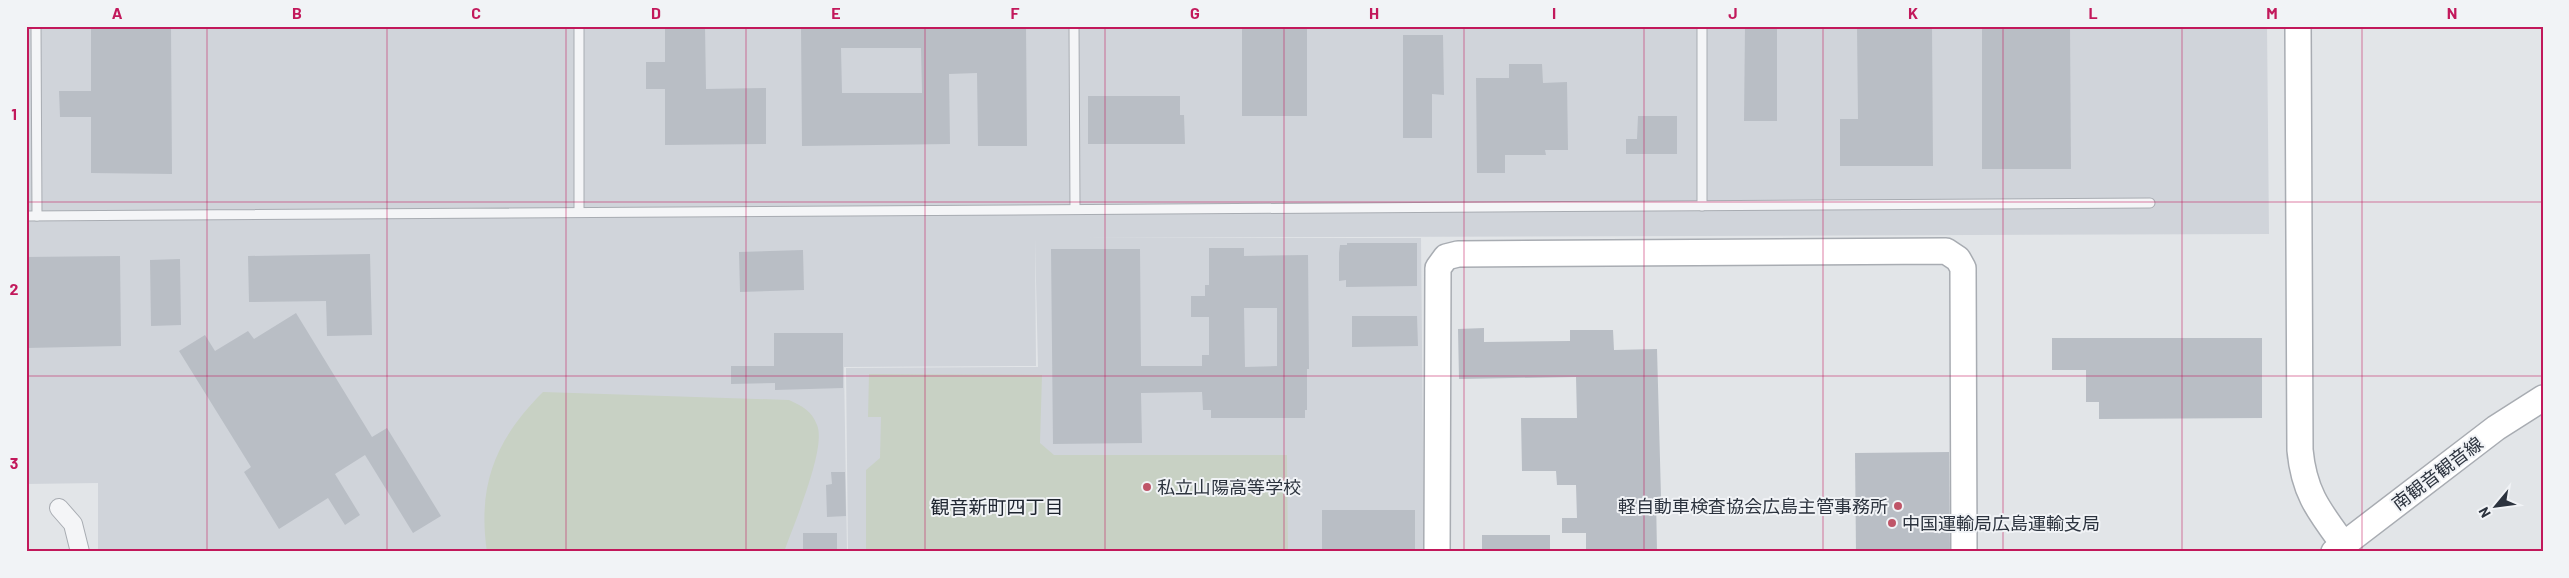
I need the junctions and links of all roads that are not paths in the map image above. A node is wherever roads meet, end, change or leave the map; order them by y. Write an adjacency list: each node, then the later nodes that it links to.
1 (36, 26): 11 (lane)
2 (579, 26): 9 (lane)
3 (1074, 26): 8 (lane)
4 (1702, 26): 7 (lane)
5 (2298, 26): 14 (street)
6 (2150, 203): 7 (lane)
7 (1702, 206): 8 (lane)
8 (1075, 209): 9 (lane)
9 (579, 212): 11 (lane)
10 (26, 216): 11 (lane)
11 (37, 216)
12 (2543, 398): 14 (street, 南観音観音線)
13 (59, 508): 15 (street)
14 (2339, 548)
15 (80, 552)
16 (1437, 552): 17 (street)
17 (1964, 552)

